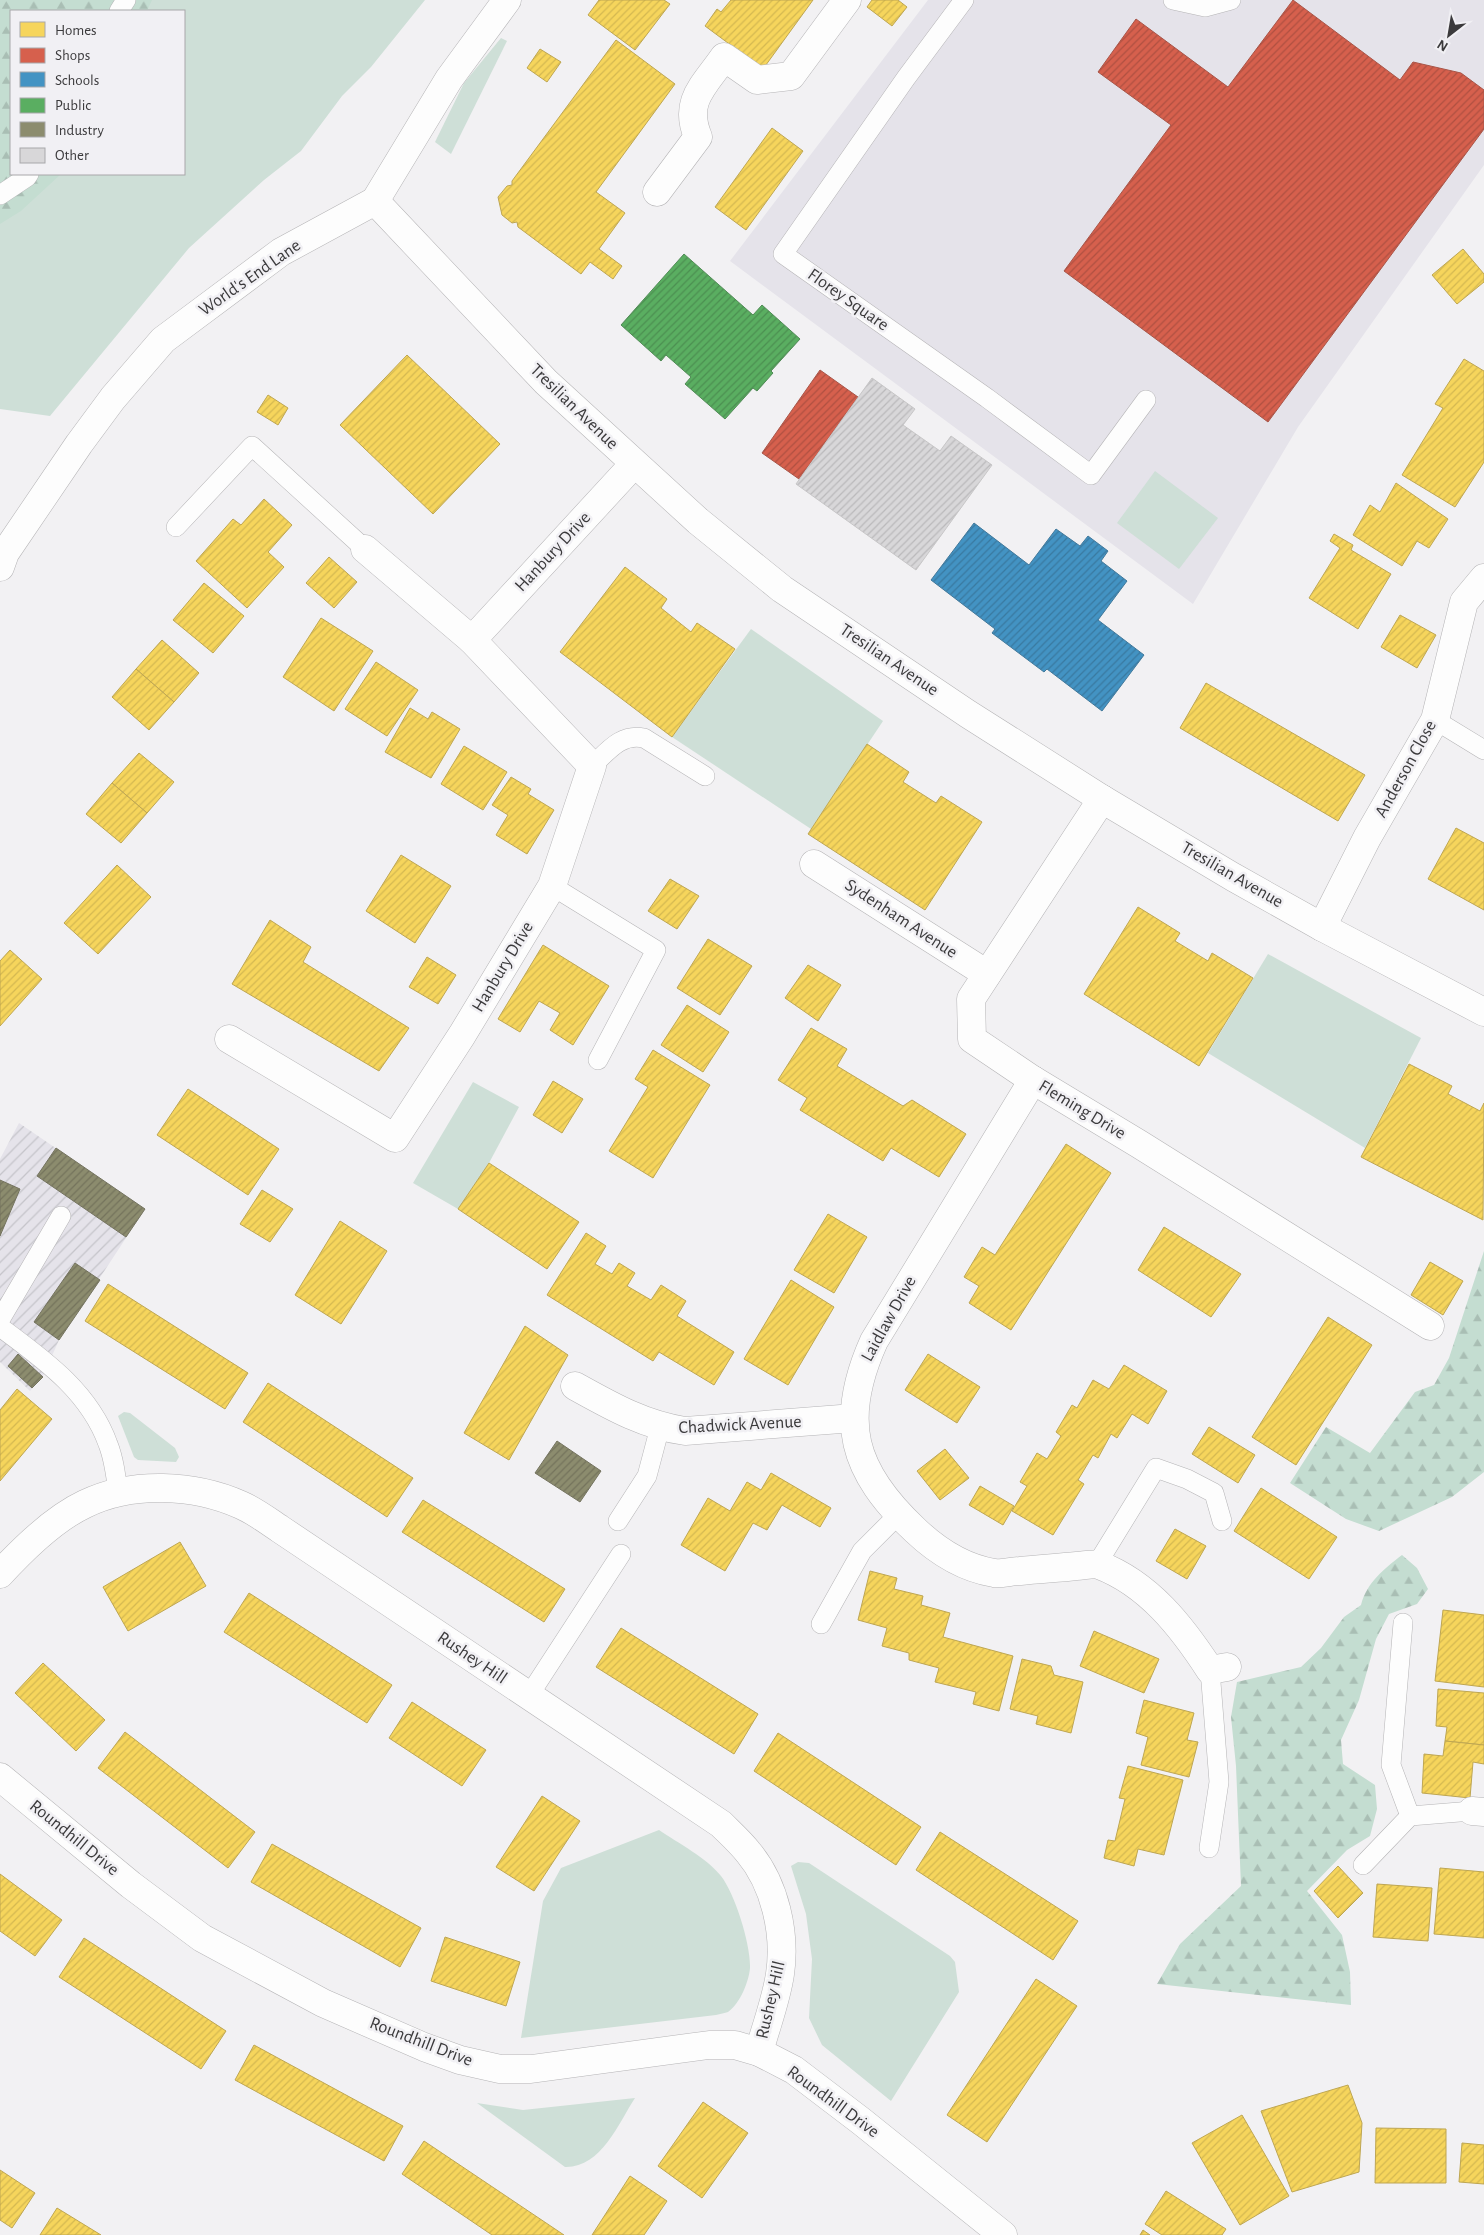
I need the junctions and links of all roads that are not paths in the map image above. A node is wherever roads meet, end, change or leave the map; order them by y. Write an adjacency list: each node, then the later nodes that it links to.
1 (507, 0): 9 (street)
2 (847, 0): 7 (street)
3 (964, 0): 10 (lane, Florey Square)
4 (1173, 0): 5 (lane)
5 (1232, 0)
6 (28, 175): 8 (lane)
7 (658, 192)
8 (0, 195)
9 (375, 201): 11 (street, Tresilian Avenue); 14 (street, World's End Lane)
10 (1146, 400)
11 (634, 464): 16 (street, Hanbury Drive); 21 (street, Tresilian Avenue)
12 (176, 527): 13 (lane)
13 (365, 549): 16 (street)
14 (0, 567)
15 (1484, 578): 17 (street, Anderson Close)
16 (472, 640): 19 (street)
17 (1435, 720): 18 (lane); 24 (street, Anderson Close)
18 (1484, 750)
19 (592, 766): 20 (lane); 23 (street, Hanbury Drive)
20 (705, 776)
21 (1102, 799): 24 (street, Tresilian Avenue); 25 (street, Fleming Drive)
22 (814, 864): 25 (street, Sydenham Avenue)
23 (552, 886): 27 (street, Hanbury Drive); 28 (lane)
24 (1322, 927): 26 (street, Tresilian Avenue)
25 (987, 974): 29 (street, Fleming Drive)
26 (1484, 1012)
27 (230, 1039)
28 (598, 1060)
29 (1033, 1080): 32 (street, Fleming Drive); 35 (street, Laidlaw Drive)
30 (61, 1216): 31 (lane)
31 (0, 1320)
32 (1430, 1326)
33 (0, 1327): 37 (lane)
34 (574, 1386): 36 (street, Chadwick Avenue)
35 (854, 1418): 36 (street, Chadwick Avenue); 38 (street, Laidlaw Drive)
36 (660, 1427): 39 (lane)
37 (118, 1493): 43 (street, Rushey Hill); 47 (street, Rushey Hill)
38 (898, 1514): 42 (street, Laidlaw Drive); 45 (lane)
39 (618, 1521)
40 (1222, 1521): 42 (lane)
41 (621, 1554): 47 (lane)
42 (1097, 1564): 46 (street)
43 (0, 1574)
44 (1403, 1623): 50 (lane)
45 (821, 1624)
46 (1219, 1669): 51 (lane)
47 (528, 1696): 53 (street, Rushey Hill)
48 (0, 1777): 53 (street, Roundhill Drive)
49 (1478, 1812): 50 (lane)
50 (1410, 1816): 52 (lane)
51 (1209, 1848)
52 (1363, 1866)
53 (759, 2052): 54 (street, Roundhill Drive)
54 (1003, 2235)

